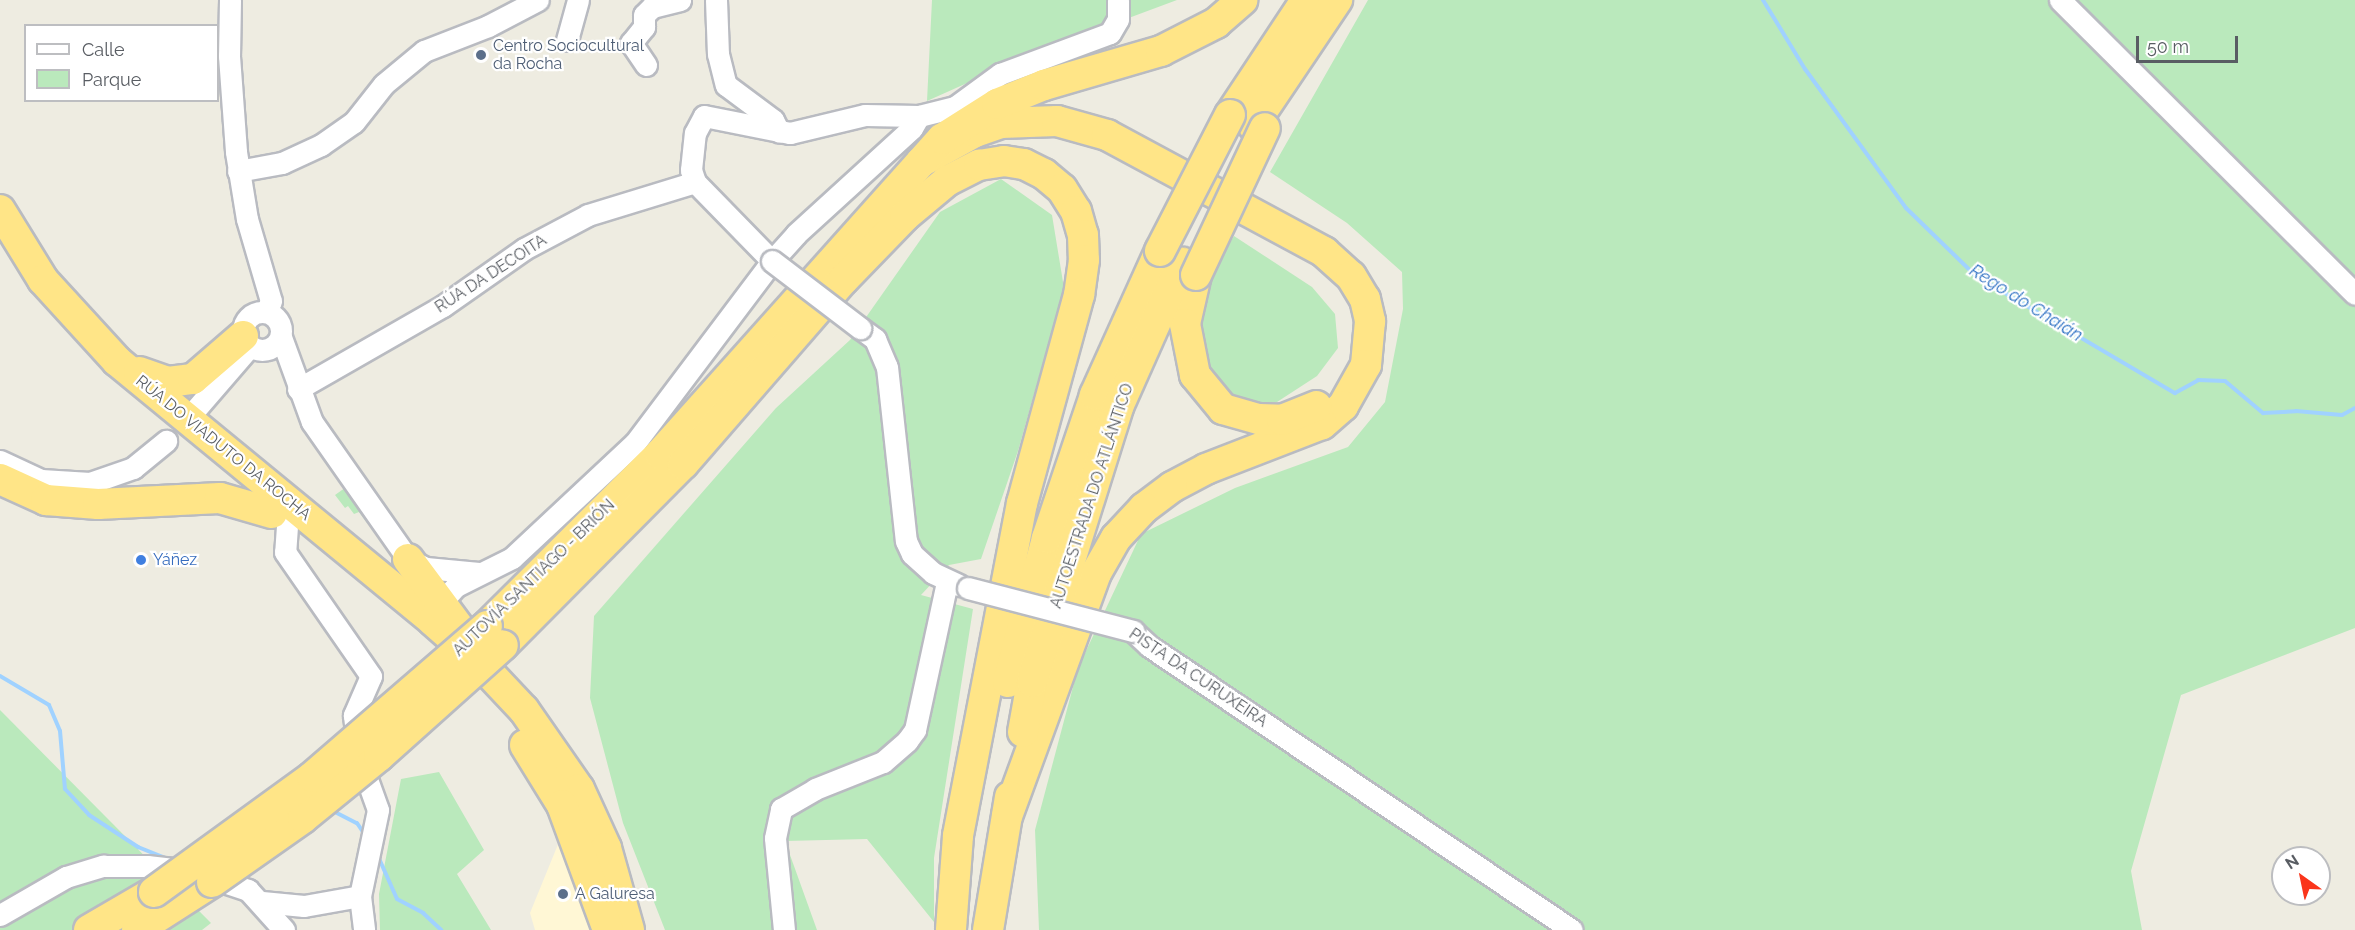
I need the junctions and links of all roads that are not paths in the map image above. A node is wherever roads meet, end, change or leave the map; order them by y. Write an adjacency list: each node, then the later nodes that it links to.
1 (230, 0): 19 (street)
2 (538, 0): 19 (street)
3 (578, 0): 11 (street)
4 (680, 0): 12 (street)
5 (716, 0): 13 (street)
6 (1118, 0): 15 (street)
7 (1242, 0): 18 (highway, AUTOVÍA SANTIAGO - BRIÓN)
8 (1305, 0): 16 (highway, AUTOESTRADA DO ATLÁNTICO)
9 (1338, 0): 16 (highway, AUTOESTRADA DO ATLÁNTICO)
10 (2060, 0): 26 (street)
11 (567, 40)
12 (646, 65)
13 (726, 85): 14 (street); 17 (street)
14 (704, 116): 17 (street); 20 (street)
15 (919, 116): 17 (street); 23 (street)
16 (1249, 123): 24 (highway, AUTOESTRADA DO ATLÁNTICO, bridge); 24 (highway, bridge)
17 (779, 132)
18 (921, 162): 41 (highway, AUTOVÍA SANTIAGO - BRIÓN); 44 (highway)
19 (238, 171): 27 (street)
20 (695, 182): 23 (street, PISTA DA CURUXEIRA); 31 (street, RÚA DA DECOITA)
21 (0, 210): 30 (highway, RÚA DO VIADUTO DA ROCHA)
22 (0, 251): 36 (highway, RÚA DO VIADUTO DA ROCHA)
23 (772, 261): 38 (street); 39 (street, PISTA DA CURUXEIRA, bridge)
24 (1179, 263): 25 (highway); 44 (highway, AUTOESTRADA DO ATLÁNTICO); 60 (highway, AUTOESTRADA DO ATLÁNTICO)
25 (844, 279): 41 (highway, AUTOVÍA SANTIAGO - BRIÓN); 59 (highway)
26 (2355, 294)
27 (267, 312): 28 (street); 29 (street)
28 (280, 337): 29 (street); 31 (street)
29 (246, 341): 30 (highway); 32 (street)
30 (117, 361): 42 (highway, RÚA DO VIADUTO DA ROCHA)
31 (298, 389): 37 (street)
32 (195, 410)
33 (166, 441): 34 (street)
34 (0, 461)
35 (0, 479): 36 (highway)
36 (279, 520): 42 (highway, RÚA DO VIADUTO DA ROCHA); 45 (street)
37 (408, 559): 38 (street); 40 (highway)
38 (486, 573): 40 (street)
39 (947, 582): 58 (street); 62 (street, PISTA DA CURUXEIRA, bridge)
40 (444, 607): 43 (highway)
41 (495, 636): 46 (highway, AUTOVÍA SANTIAGO - BRIÓN, bridge); 50 (highway, AUTOVÍA SANTIAGO - BRIÓN, bridge)
42 (469, 665): 43 (highway); 56 (highway)
43 (504, 688): 57 (highway)
44 (1006, 816): 61 (highway, AUTOESTRADA DO ATLÁNTICO)
45 (360, 896): 48 (street); 55 (street)
46 (186, 902): 51 (highway, AUTOVÍA SANTIAGO - BRIÓN); 52 (highway)
47 (262, 902): 48 (street); 49 (street); 53 (street)
48 (304, 906): 54 (street)
49 (0, 915)
50 (89, 930)
51 (137, 930)
52 (158, 930)
53 (284, 930)
54 (289, 930)
55 (364, 930)
56 (608, 930)
57 (629, 930)
58 (784, 930)
59 (951, 930)
60 (964, 930)
61 (988, 930)
62 (1572, 930)

